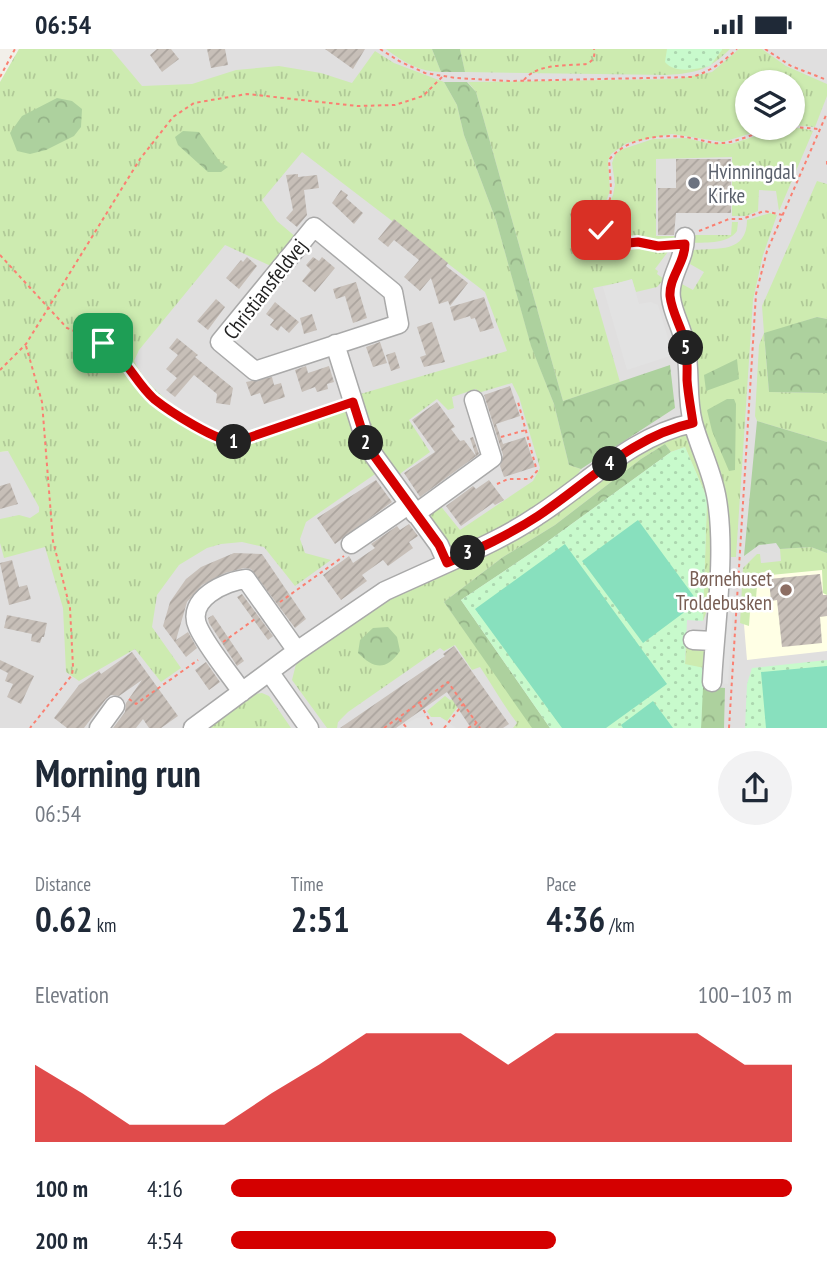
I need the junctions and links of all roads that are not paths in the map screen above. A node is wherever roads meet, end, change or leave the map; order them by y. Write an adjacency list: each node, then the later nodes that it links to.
1 (685, 241): 4 (street)
2 (335, 344): 2 (street, Christiansfeldvej); 5 (street)
3 (474, 400): 5 (street)
4 (693, 423): 7 (street); 9 (street)
5 (411, 509): 6 (street); 7 (street)
6 (351, 544)
7 (447, 563): 10 (street)
8 (693, 640): 9 (street)
9 (714, 641): 12 (street)
10 (297, 651): 11 (street); 13 (street)
11 (270, 673): 13 (street); 17 (street)
12 (712, 682)
13 (242, 692): 16 (street)
14 (115, 706): 15 (street)
15 (99, 728)
16 (193, 728)
17 (309, 728)

